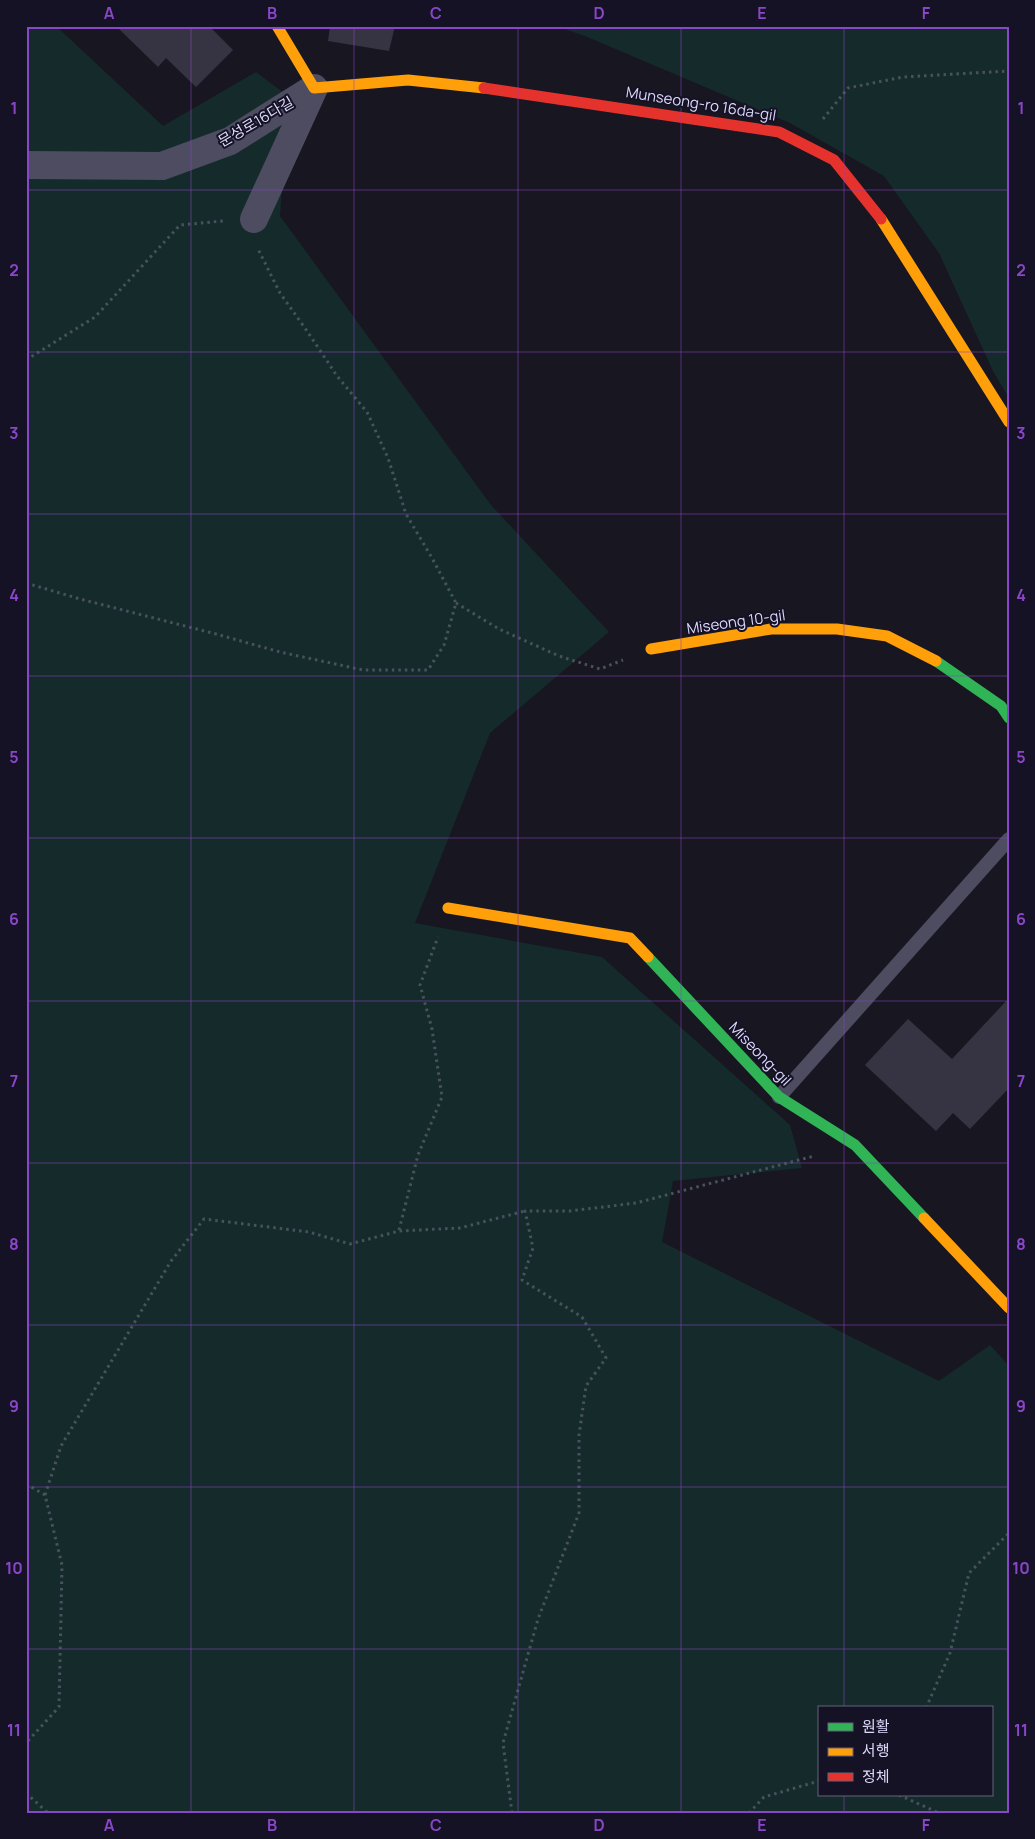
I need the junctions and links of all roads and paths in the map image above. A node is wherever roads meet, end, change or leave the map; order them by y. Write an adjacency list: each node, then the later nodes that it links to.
1 (277, 26): 3 (street)
2 (1009, 71): 4 (path)
3 (314, 88): 5 (street, 문성로16다길); 6 (street, 문성로16다길); 8 (street, Munseong-ro 16da-gil)
4 (819, 124)
5 (26, 165)
6 (254, 218): 7 (path); 10 (path)
7 (26, 360)
8 (1009, 422)
9 (26, 583): 10 (path)
10 (456, 603): 11 (path)
11 (652, 649): 12 (street, Miseong 10-gil)
12 (1009, 718)
13 (1009, 839): 15 (lane)
14 (448, 908): 15 (street, Miseong-gil); 18 (path)
15 (779, 1097): 16 (street, Miseong-gil)
16 (854, 1145): 17 (path); 19 (street, Miseong-gil)
17 (525, 1211): 18 (path); 29 (path)
18 (399, 1230): 21 (path)
19 (1009, 1308)
20 (26, 1484): 21 (path)
21 (45, 1495): 24 (path)
22 (1009, 1533): 23 (path)
23 (927, 1706)
24 (26, 1743)
25 (818, 1781): 30 (path)
26 (26, 1792): 28 (path)
27 (901, 1796): 31 (path)
28 (48, 1813)
29 (512, 1813)
30 (748, 1813)
31 (939, 1813)

